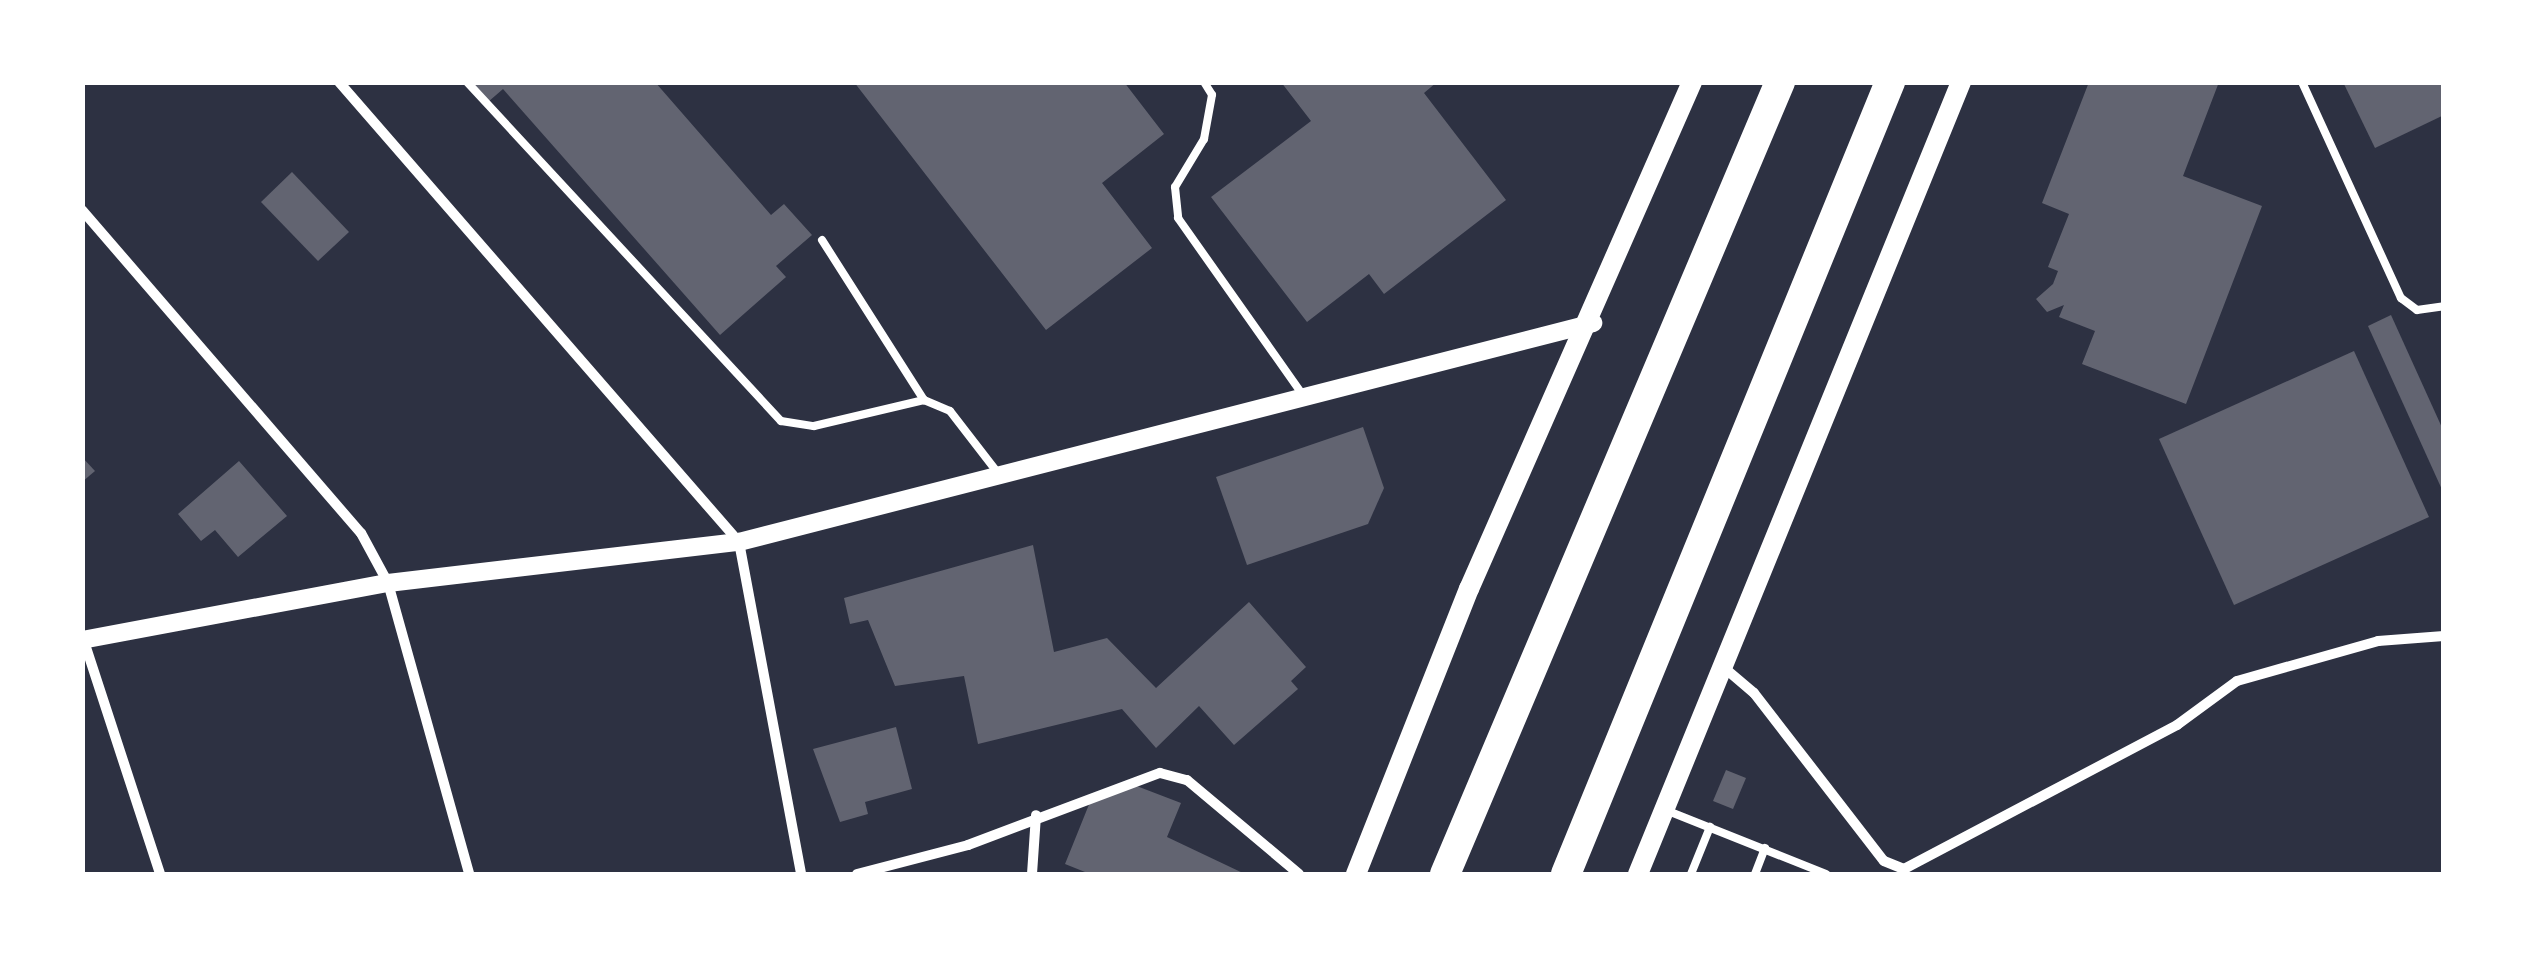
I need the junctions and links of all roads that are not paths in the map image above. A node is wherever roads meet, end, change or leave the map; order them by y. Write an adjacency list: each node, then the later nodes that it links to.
1 (339, 82): 16 (street)
2 (467, 82): 14 (lane)
3 (1204, 82): 13 (lane)
4 (1692, 82): 12 (main road)
5 (1780, 82): 32 (highway)
6 (1890, 82): 33 (highway)
7 (1961, 82): 20 (main road)
8 (2302, 82): 11 (lane)
9 (82, 210): 17 (street)
10 (822, 240): 14 (lane)
11 (2444, 306)
12 (1594, 323): 13 (street); 31 (main road)
13 (1302, 394): 15 (street)
14 (924, 400): 15 (lane)
15 (1000, 476): 16 (street)
16 (739, 542): 17 (street); 27 (street)
17 (388, 584): 19 (street); 26 (street)
18 (2444, 636): 20 (street)
19 (83, 639): 25 (street)
20 (1720, 664): 21 (main road)
21 (1664, 810): 23 (lane); 34 (main road)
22 (1036, 815): 28 (street); 29 (street); 30 (street)
23 (1710, 827): 24 (lane); 35 (lane)
24 (1766, 848): 36 (lane); 37 (lane)
25 (160, 874)
26 (469, 874)
27 (801, 874)
28 (857, 874)
29 (1032, 874)
30 (1299, 874)
31 (1356, 874)
32 (1446, 874)
33 (1566, 874)
34 (1638, 874)
35 (1691, 874)
36 (1755, 874)
37 (1826, 874)

